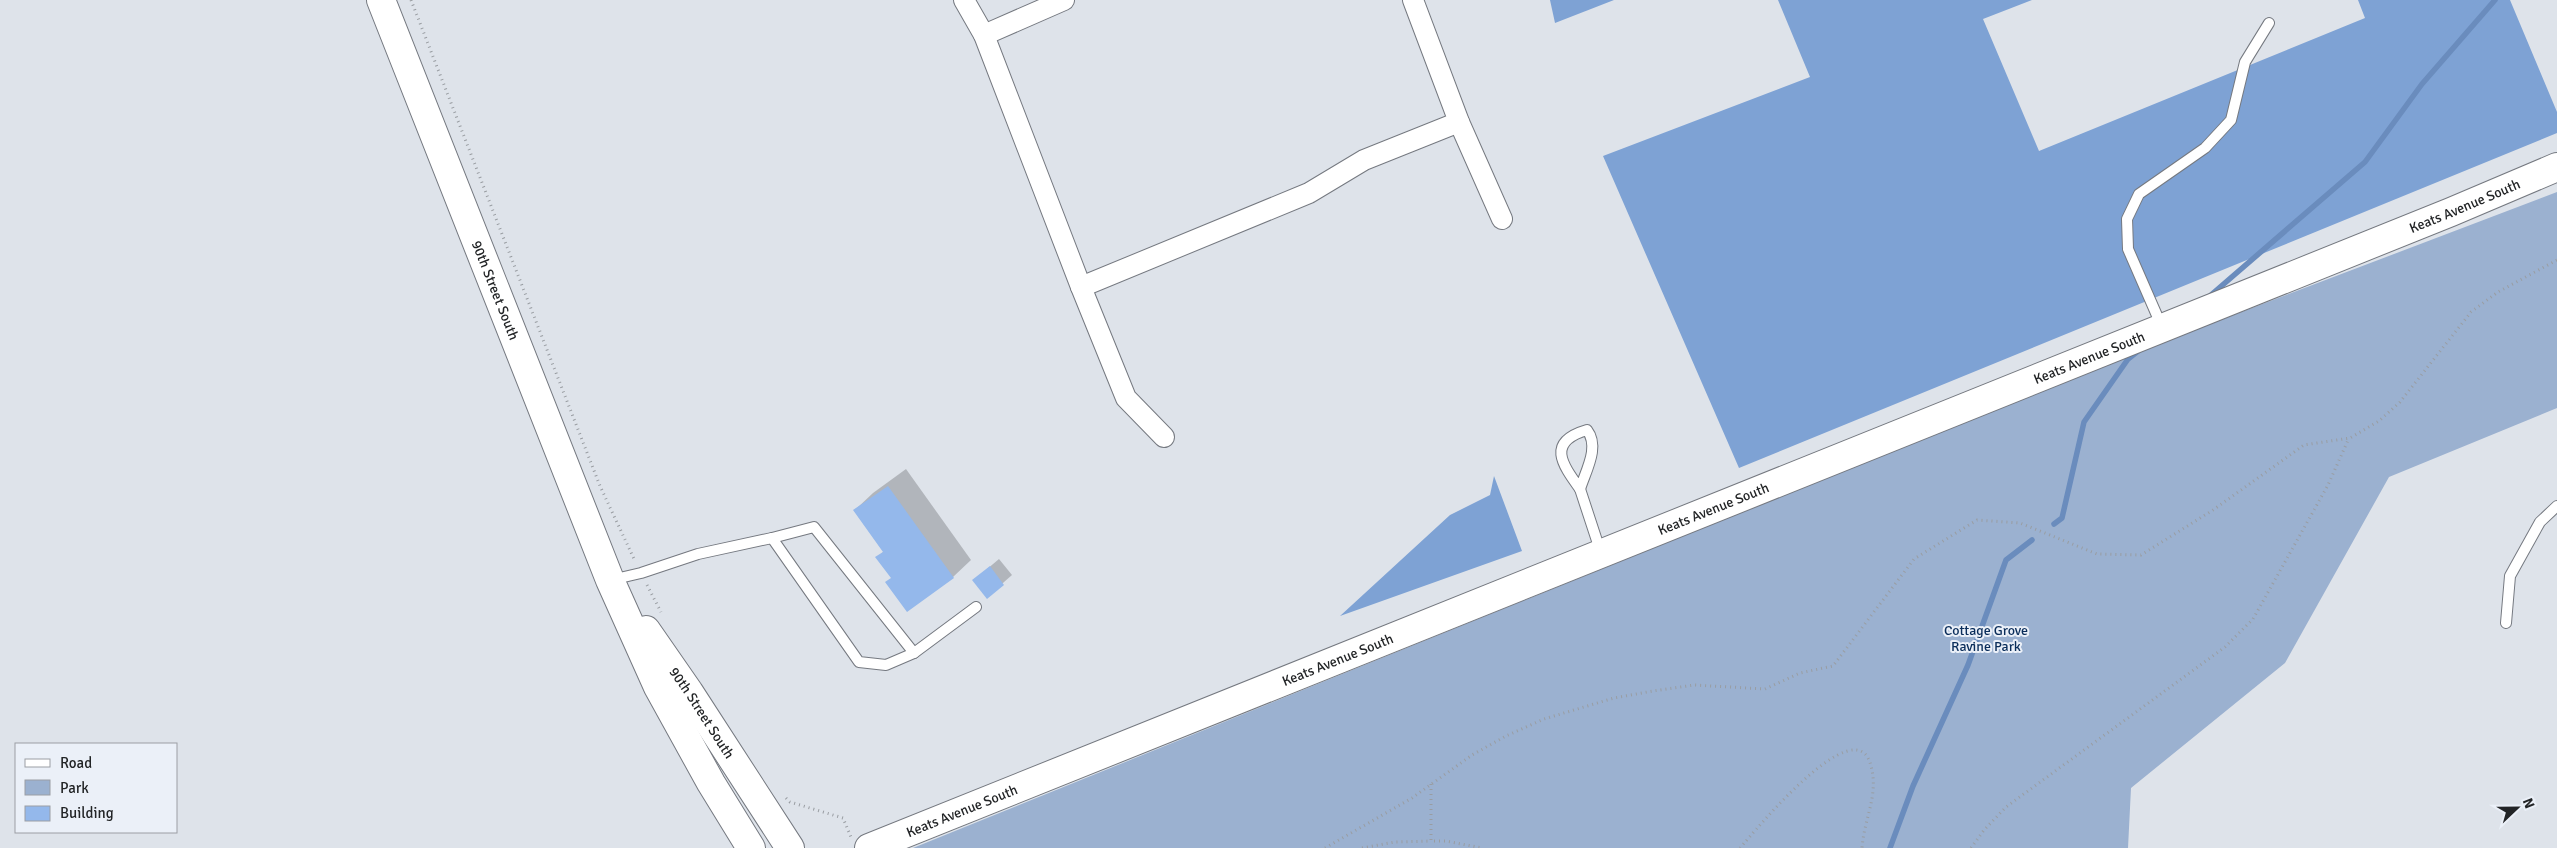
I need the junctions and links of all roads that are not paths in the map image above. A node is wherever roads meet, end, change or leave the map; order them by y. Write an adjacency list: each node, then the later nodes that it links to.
1 (381, 0): 17 (main road, 90th Street South)
2 (964, 0): 6 (street)
3 (1064, 0): 6 (street)
4 (1413, 0): 7 (street)
5 (2270, 24): 11 (lane)
6 (984, 35): 10 (street)
7 (1459, 122): 9 (street); 10 (street)
8 (2557, 166): 11 (main road, Keats Avenue South)
9 (1502, 220)
10 (1081, 287): 12 (street)
11 (2163, 328): 16 (main road, Keats Avenue South)
12 (1164, 437)
13 (1580, 489): 13 (lane); 16 (lane)
14 (2557, 506): 19 (lane)
15 (772, 538): 17 (lane); 20 (lane); 20 (lane)
16 (1601, 554): 21 (main road, Keats Avenue South)
17 (610, 580): 22 (main road, 90th Street South); 23 (main road, 90th Street South)
18 (976, 606): 20 (lane)
19 (2506, 623)
20 (914, 653)
21 (861, 844)
22 (751, 848)
23 (790, 848)

